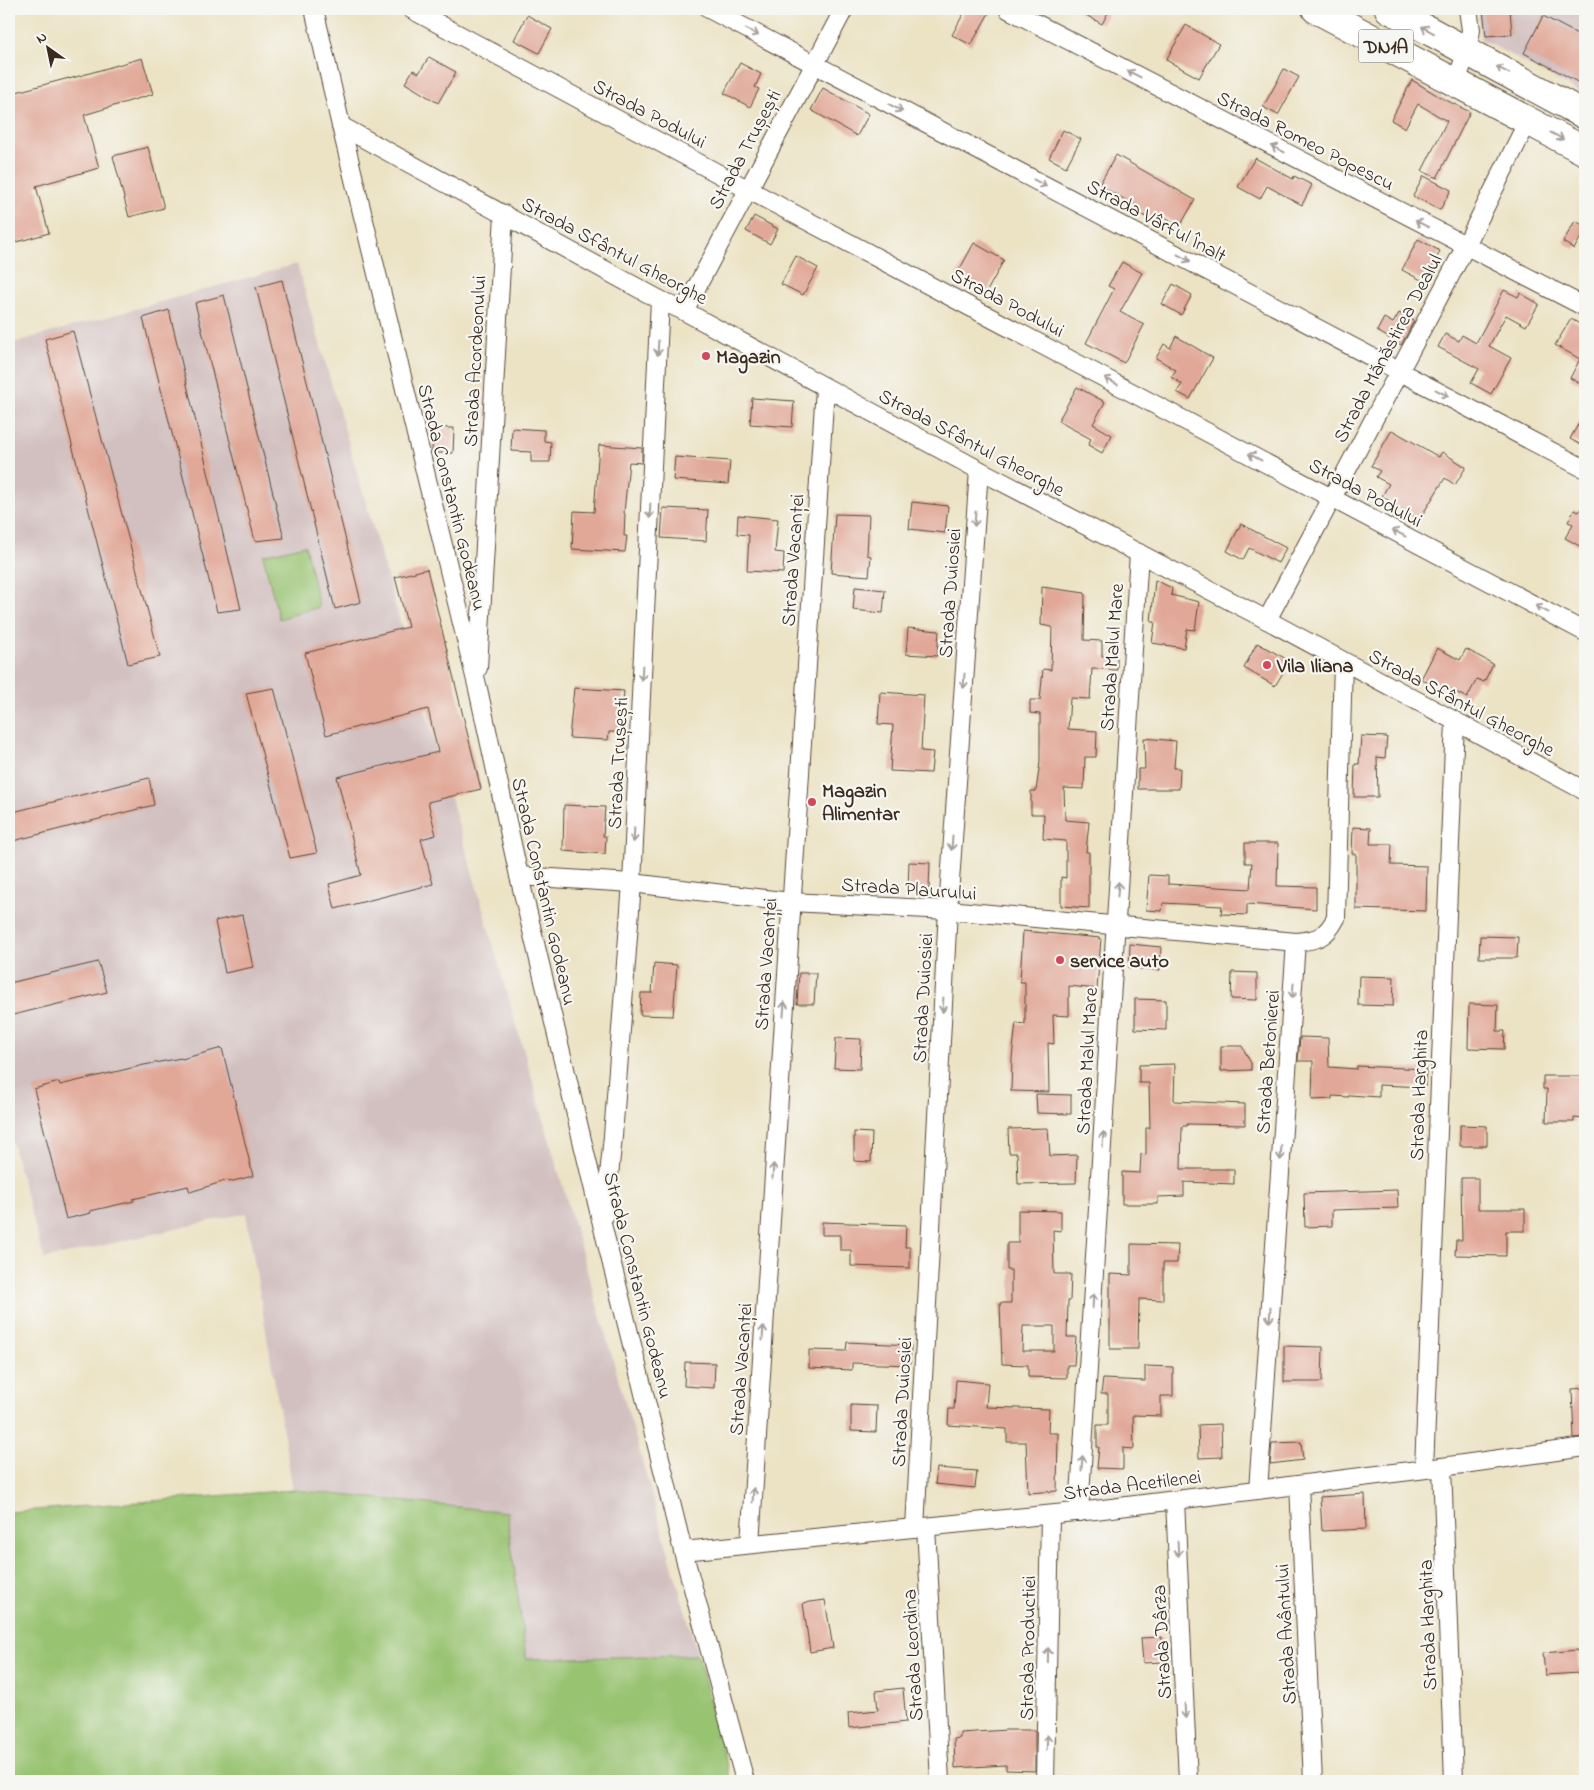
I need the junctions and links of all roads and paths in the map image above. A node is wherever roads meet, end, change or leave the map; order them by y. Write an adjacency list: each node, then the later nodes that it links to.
1 (314, 9): 14 (street, Strada Constantin Godeanu)
2 (411, 9): 16 (street, Strada Podului)
3 (709, 9): 10 (street, Strada Vârful Înalt, one-way to 10)
4 (844, 9): 10 (street, Strada Trușești)
5 (1008, 9): 18 (street, Strada Romeo Popescu, one-way to 5)
6 (1316, 9): 11 (main road, DN1A)
7 (1389, 9): 9 (main road, DN1A, one-way to 7)
8 (1468, 9): 9 (street)
9 (1467, 51): 11 (street); 12 (main road, DN1A, one-way to 9)
10 (813, 65): 16 (street, Strada Trușești); 22 (street, Strada Vârful Înalt, one-way to 22)
11 (1456, 82): 13 (main road, DN1A)
12 (1585, 115)
13 (1528, 121): 15 (main road, DN1A, one-way to 15); 18 (street, Strada Mănăstirea Dealul)
14 (341, 126): 17 (street, Strada Sfântul Gheorghe); 31 (street, Strada Constantin Godeanu)
15 (1585, 151)
16 (747, 189): 21 (street, Strada Trușești); 26 (street, Strada Podului, one-way to 16)
17 (504, 214): 19 (street, Strada Sfântul Gheorghe); 31 (street, Strada Acordeonului)
18 (1465, 246): 20 (street, Strada Romeo Popescu); 22 (street, Strada Mănăstirea Dealul)
19 (660, 300): 21 (street, Strada Sfântul Gheorghe); 35 (street, Strada Trușești, one-way to 35)
20 (1585, 307)
21 (684, 311): 23 (street, Strada Sfântul Gheorghe)
22 (1399, 370): 24 (street, Strada Vârful Înalt, one-way to 24); 26 (street, Strada Mănăstirea Dealul)
23 (825, 388): 25 (street, Strada Sfântul Gheorghe); 36 (street, Strada Vacanței)
24 (1585, 469)
25 (979, 470): 27 (street, Strada Sfântul Gheorghe); 37 (street, Strada Duiosiei, one-way to 37)
26 (1332, 497): 28 (street, Strada Mănăstirea Dealul); 29 (street, Strada Podului, one-way to 26)
27 (1139, 553): 28 (street, Strada Sfântul Gheorghe); 38 (street, Strada Malul Mare, one-way to 27)
28 (1267, 620): 30 (street, Strada Sfântul Gheorghe)
29 (1585, 632)
30 (1344, 662): 32 (street, Strada Sfântul Gheorghe); 39 (street)
31 (478, 689): 34 (street, Strada Constantin Godeanu)
32 (1455, 722): 33 (street, Strada Sfântul Gheorghe); 43 (street, Strada Harghita)
33 (1585, 791)
34 (519, 876): 35 (street, Strada Plaurului); 40 (street, Strada Constantin Godeanu)
35 (632, 884): 36 (street, Strada Plaurului); 40 (street, Strada Trușești)
36 (790, 902): 37 (street, Strada Plaurului); 50 (street, Strada Vacanței, one-way to 36)
37 (948, 910): 38 (street, Strada Plaurului); 49 (street, Strada Duiosiei, one-way to 49)
38 (1116, 925): 39 (street, Strada Plaurului); 47 (street, Strada Malul Mare, one-way to 38)
39 (1296, 942): 45 (street, Strada Betonierei, one-way to 45)
40 (603, 1228): 51 (street, Strada Constantin Godeanu)
41 (1585, 1447): 42 (street, Strada Acetilenei)
42 (1442, 1468): 43 (street, Strada Acetilenei); 57 (street, Strada Harghita)
43 (1424, 1469): 44 (street, Strada Acetilenei)
44 (1299, 1485): 45 (street, Strada Acetilenei); 56 (street, Strada Avântului)
45 (1258, 1490): 46 (street, Strada Acetilenei)
46 (1176, 1500): 47 (street, Strada Acetilenei); 55 (street, Strada Dârza, one-way to 55)
47 (1079, 1512): 48 (street, Strada Acetilenei)
48 (1050, 1515): 49 (street, Strada Acetilenei); 54 (street, Strada Productiei, one-way to 48)
49 (921, 1528): 50 (street, Strada Acetilenei); 53 (street, Strada Leordina)
50 (750, 1544): 51 (street, Strada Acetilenei)
51 (683, 1551): 52 (street, Strada Constantin Godeanu)
52 (745, 1781)
53 (940, 1781)
54 (1045, 1781)
55 (1188, 1781)
56 (1313, 1781)
57 (1454, 1781)

